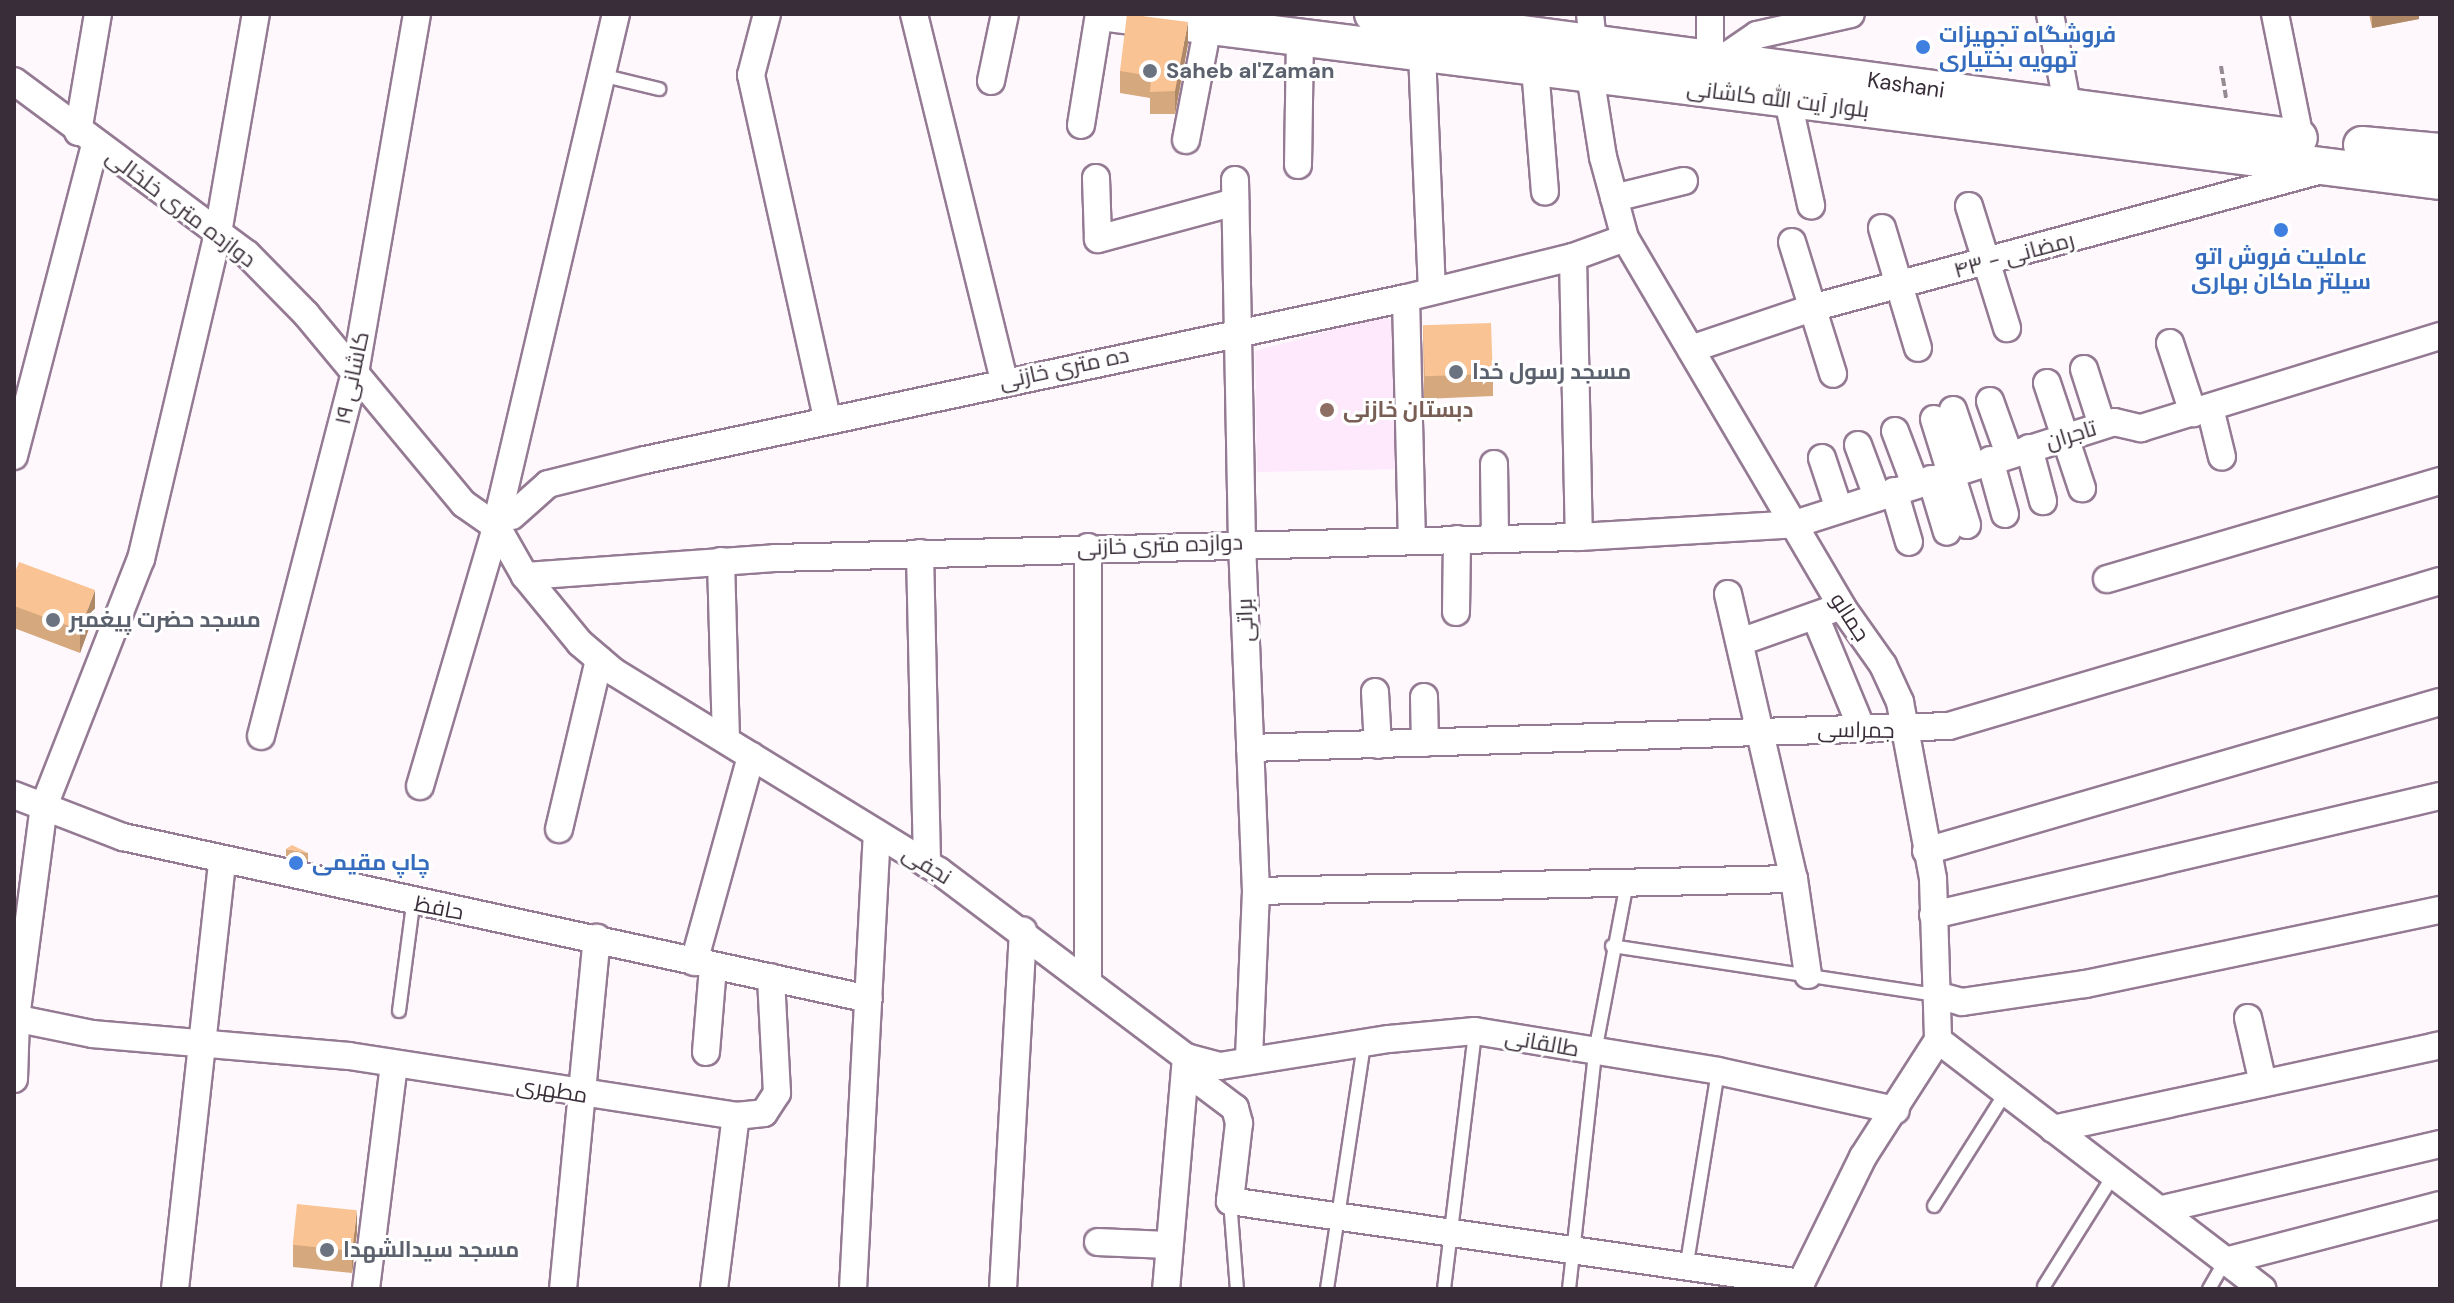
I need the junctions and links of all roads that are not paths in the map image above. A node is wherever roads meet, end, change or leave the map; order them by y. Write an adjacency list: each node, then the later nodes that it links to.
1 (98, 14): 30 (street)
2 (256, 14): 46 (street)
3 (417, 14): 61 (street, کاشانی ۱۹)
4 (616, 14): 22 (street)
5 (767, 14): 68 (street)
6 (914, 14): 63 (street)
7 (1005, 14): 24 (street)
8 (1099, 14): 29 (street)
9 (1115, 14): 16 (main road, بلوار آیت الله کاشانی)
10 (1373, 14): 15 (main road, Kashani)
11 (1710, 14): 20 (street)
12 (1851, 14): 20 (street)
13 (2050, 14): 27 (street)
14 (2275, 14): 31 (street)
15 (1443, 19): 18 (main road, Kashani)
16 (1208, 26): 17 (main road, بلوار آیت الله کاشانی); 32 (street)
17 (1300, 38): 19 (main road, بلوار آیت الله کاشانی); 35 (street)
18 (1591, 44): 20 (main road, Kashani); 21 (main road, بلوار آیت الله کاشانی); 26 (main road, بلوار آیت الله کاشانی); 42 (street, جمالو)
19 (1422, 53): 21 (main road, بلوار آیت الله کاشانی); 52 (street)
20 (1716, 59): 27 (main road, Kashani)
21 (1535, 68): 41 (street)
22 (601, 75): 25 (lane); 83 (street)
23 (14, 81): 30 (street, دوازده متری خلخالی)
24 (991, 81)
25 (659, 89)
26 (1788, 101): 36 (main road, بلوار آیت الله کاشانی); 43 (street)
27 (2068, 108): 31 (main road, Kashani)
28 (2440, 122): 34 (main road)
29 (1081, 125)
30 (86, 138): 46 (street, دوازده متری خلخالی); 73 (street)
31 (2300, 138): 34 (main road, Kashani)
32 (1186, 140)
33 (2440, 152): 34 (main road, Kashani)
34 (2402, 162): 36 (main road, بلوار آیت الله کاشانی); 39 (main road, بلوار آیت الله کاشانی); 40 (main road)
35 (1298, 165)
36 (2338, 165): 50 (street, رمضانی - ۴۳)
37 (1096, 178): 55 (street, براتی)
38 (1684, 181): 42 (street)
39 (2440, 181)
40 (2440, 189)
41 (1545, 192)
42 (1614, 198): 47 (street, جمالو)
43 (1811, 205)
44 (1969, 206): 50 (street)
45 (1882, 228): 51 (street)
46 (218, 233): 61 (street, دوازده متری خلخالی); 119 (street)
47 (1625, 238): 49 (street, ده متری خازنی); 59 (street, جمالو)
48 (1792, 242): 53 (street)
49 (1573, 257): 52 (street, ده متری خازنی); 86 (street)
50 (1986, 262): 51 (street, رمضانی - ۴۳); 54 (street)
51 (1899, 285): 53 (street, رمضانی - ۴۳); 58 (street)
52 (1419, 294): 55 (street, ده متری خازنی); 89 (street)
53 (1812, 308): 59 (street, رمضانی - ۴۳); 62 (street)
54 (2007, 328)
55 (1236, 332): 63 (street, ده متری خازنی); 91 (street, براتی)
56 (2440, 336): 66 (street, تاجران)
57 (2170, 343): 66 (street)
58 (1918, 348)
59 (1691, 349): 84 (street, جمالو)
60 (2084, 369): 69 (street)
61 (355, 373): 83 (street, دوازده متری خلخالی); 110 (street, کاشانی ۱۹)
62 (1833, 374)
63 (1004, 381): 68 (street, ده متری خازنی)
64 (2047, 383): 71 (street)
65 (1990, 401): 77 (street)
66 (2201, 410): 69 (street, تاجران); 74 (street)
67 (1944, 414): 77 (street)
68 (827, 418): 83 (street, ده متری خازنی)
69 (2102, 425): 71 (street, تاجران)
70 (1895, 431): 77 (street)
71 (2067, 437): 77 (street, تاجران); 79 (street)
72 (1858, 445): 77 (street)
73 (14, 456)
74 (2222, 457)
75 (1822, 458): 81 (street)
76 (1494, 464): 88 (street)
77 (1952, 472): 80 (street); 81 (street, تاجران); 82 (street); 85 (street); 90 (street)
78 (2440, 481): 96 (street)
79 (2082, 488)
80 (2043, 501)
81 (1839, 509): 84 (street, تاجران)
82 (2005, 514)
83 (500, 521): 95 (street, نجفی); 116 (street)
84 (1795, 524): 86 (street, دوازده متری خازنی); 99 (street, جمالو)
85 (1957, 529)
86 (1579, 537): 88 (street, دوازده متری خازنی)
87 (1457, 539): 88 (street, دوازده متری خازنی); 89 (street, دوازده متری خازنی); 100 (street)
88 (1495, 539)
89 (1412, 540): 91 (street, دوازده متری خازنی)
90 (1909, 542)
91 (1242, 543): 92 (street, دوازده متری خازنی); 114 (street, براتی)
92 (1088, 547): 93 (street, دوازده متری خازنی); 137 (street)
93 (920, 553): 94 (street, دوازده متری خازنی); 124 (street)
94 (721, 561): 95 (street, دوازده متری خازنی); 111 (street)
95 (525, 576): 103 (street, نجفی)
96 (2107, 579)
97 (2440, 581): 109 (street, جمراسی)
98 (1728, 594): 102 (street)
99 (1842, 607): 101 (street); 109 (street, جمالو)
100 (1456, 612)
101 (1815, 616): 102 (street); 107 (street)
102 (1740, 642): 108 (street)
103 (599, 660): 111 (street, نجفی); 120 (street)
104 (1375, 692): 113 (street)
105 (1424, 697): 112 (street)
106 (2440, 702): 122 (street)
107 (1862, 729): 108 (street, جمراسی); 109 (street, جمراسی)
108 (1761, 730): 112 (street, جمراسی); 125 (street)
109 (1907, 731): 122 (street, جمالو)
110 (261, 736)
111 (726, 737): 115 (street, نجفی)
112 (1425, 743): 113 (street, جمراسی)
113 (1378, 745): 114 (street, جمراسی)
114 (1250, 748): 127 (street, براتی)
115 (751, 756): 121 (street, نجفی); 134 (street)
116 (420, 786)
117 (14, 795): 119 (street, حافظ)
118 (2440, 796): 130 (street)
119 (44, 806): 123 (street, حافظ); 141 (street)
120 (559, 829)
121 (877, 834): 124 (street, نجفی); 139 (street)
122 (1926, 851): 130 (street, جمالو)
123 (222, 860): 128 (street, حافظ); 145 (street)
124 (927, 864): 131 (street, نجفی)
125 (1794, 879): 126 (street); 135 (street)
126 (1627, 882): 127 (street); 133 (lane)
127 (1256, 891): 151 (street, براتی)
128 (413, 904): 132 (street, حافظ); 140 (lane)
129 (2440, 910): 138 (street)
130 (1933, 915): 138 (street, جمالو)
131 (1023, 931): 137 (street, نجفی); 181 (street)
132 (597, 938): 134 (street, حافظ); 157 (street)
133 (1612, 946): 135 (lane); 149 (lane)
134 (704, 964): 136 (street, حافظ); 148 (street)
135 (1808, 975): 138 (lane)
136 (771, 977): 139 (street, حافظ); 159 (street, مطهری)
137 (1088, 982): 150 (street, نجفی)
138 (1940, 996): 144 (street, جمالو)
139 (869, 999): 180 (street)
140 (399, 1011)
141 (15, 1018): 145 (street, مطهری); 154 (street)
142 (2248, 1018): 155 (street)
143 (1475, 1031): 146 (street, طالقانی); 149 (street, طالقانی); 168 (lane)
144 (1938, 1040): 156 (street); 158 (street)
145 (202, 1043): 152 (street, مطهری); 176 (street)
146 (1364, 1043): 151 (street, طالقانی); 167 (lane)
147 (2440, 1045): 155 (street)
148 (706, 1052)
149 (1595, 1052): 153 (street, طالقانی); 171 (lane)
150 (1186, 1057): 151 (street, طالقانی); 163 (street); 170 (street)
151 (1249, 1059)
152 (394, 1064): 157 (street, مطهری); 177 (street)
153 (1718, 1071): 158 (street, طالقانی); 173 (lane)
154 (14, 1079)
155 (2263, 1083): 160 (street)
156 (2006, 1092): 160 (street); 165 (lane)
157 (586, 1095): 159 (street, مطهری); 178 (street)
158 (1896, 1110): 174 (street)
159 (736, 1116): 179 (street)
160 (2053, 1129): 162 (street)
161 (2440, 1144): 166 (street)
162 (2115, 1171): 166 (street); 175 (lane)
163 (1230, 1201): 167 (street); 183 (lane)
164 (2440, 1205): 172 (street)
165 (1934, 1206)
166 (2163, 1209): 172 (street)
167 (1336, 1217): 168 (street); 184 (lane)
168 (1451, 1236): 171 (street); 185 (lane)
169 (1098, 1242): 170 (street)
170 (1167, 1245): 182 (street)
171 (1573, 1251): 173 (street); 186 (lane)
172 (2225, 1261): 187 (lane); 188 (street)
173 (1685, 1279): 174 (street)
174 (1799, 1286)
175 (2044, 1286)
176 (175, 1289)
177 (366, 1289)
178 (563, 1289)
179 (714, 1289)
180 (853, 1289)
181 (1003, 1289)
182 (1166, 1289)
183 (1237, 1289)
184 (1327, 1289)
185 (1444, 1289)
186 (1569, 1289)
187 (2209, 1289)
188 (2263, 1289)

